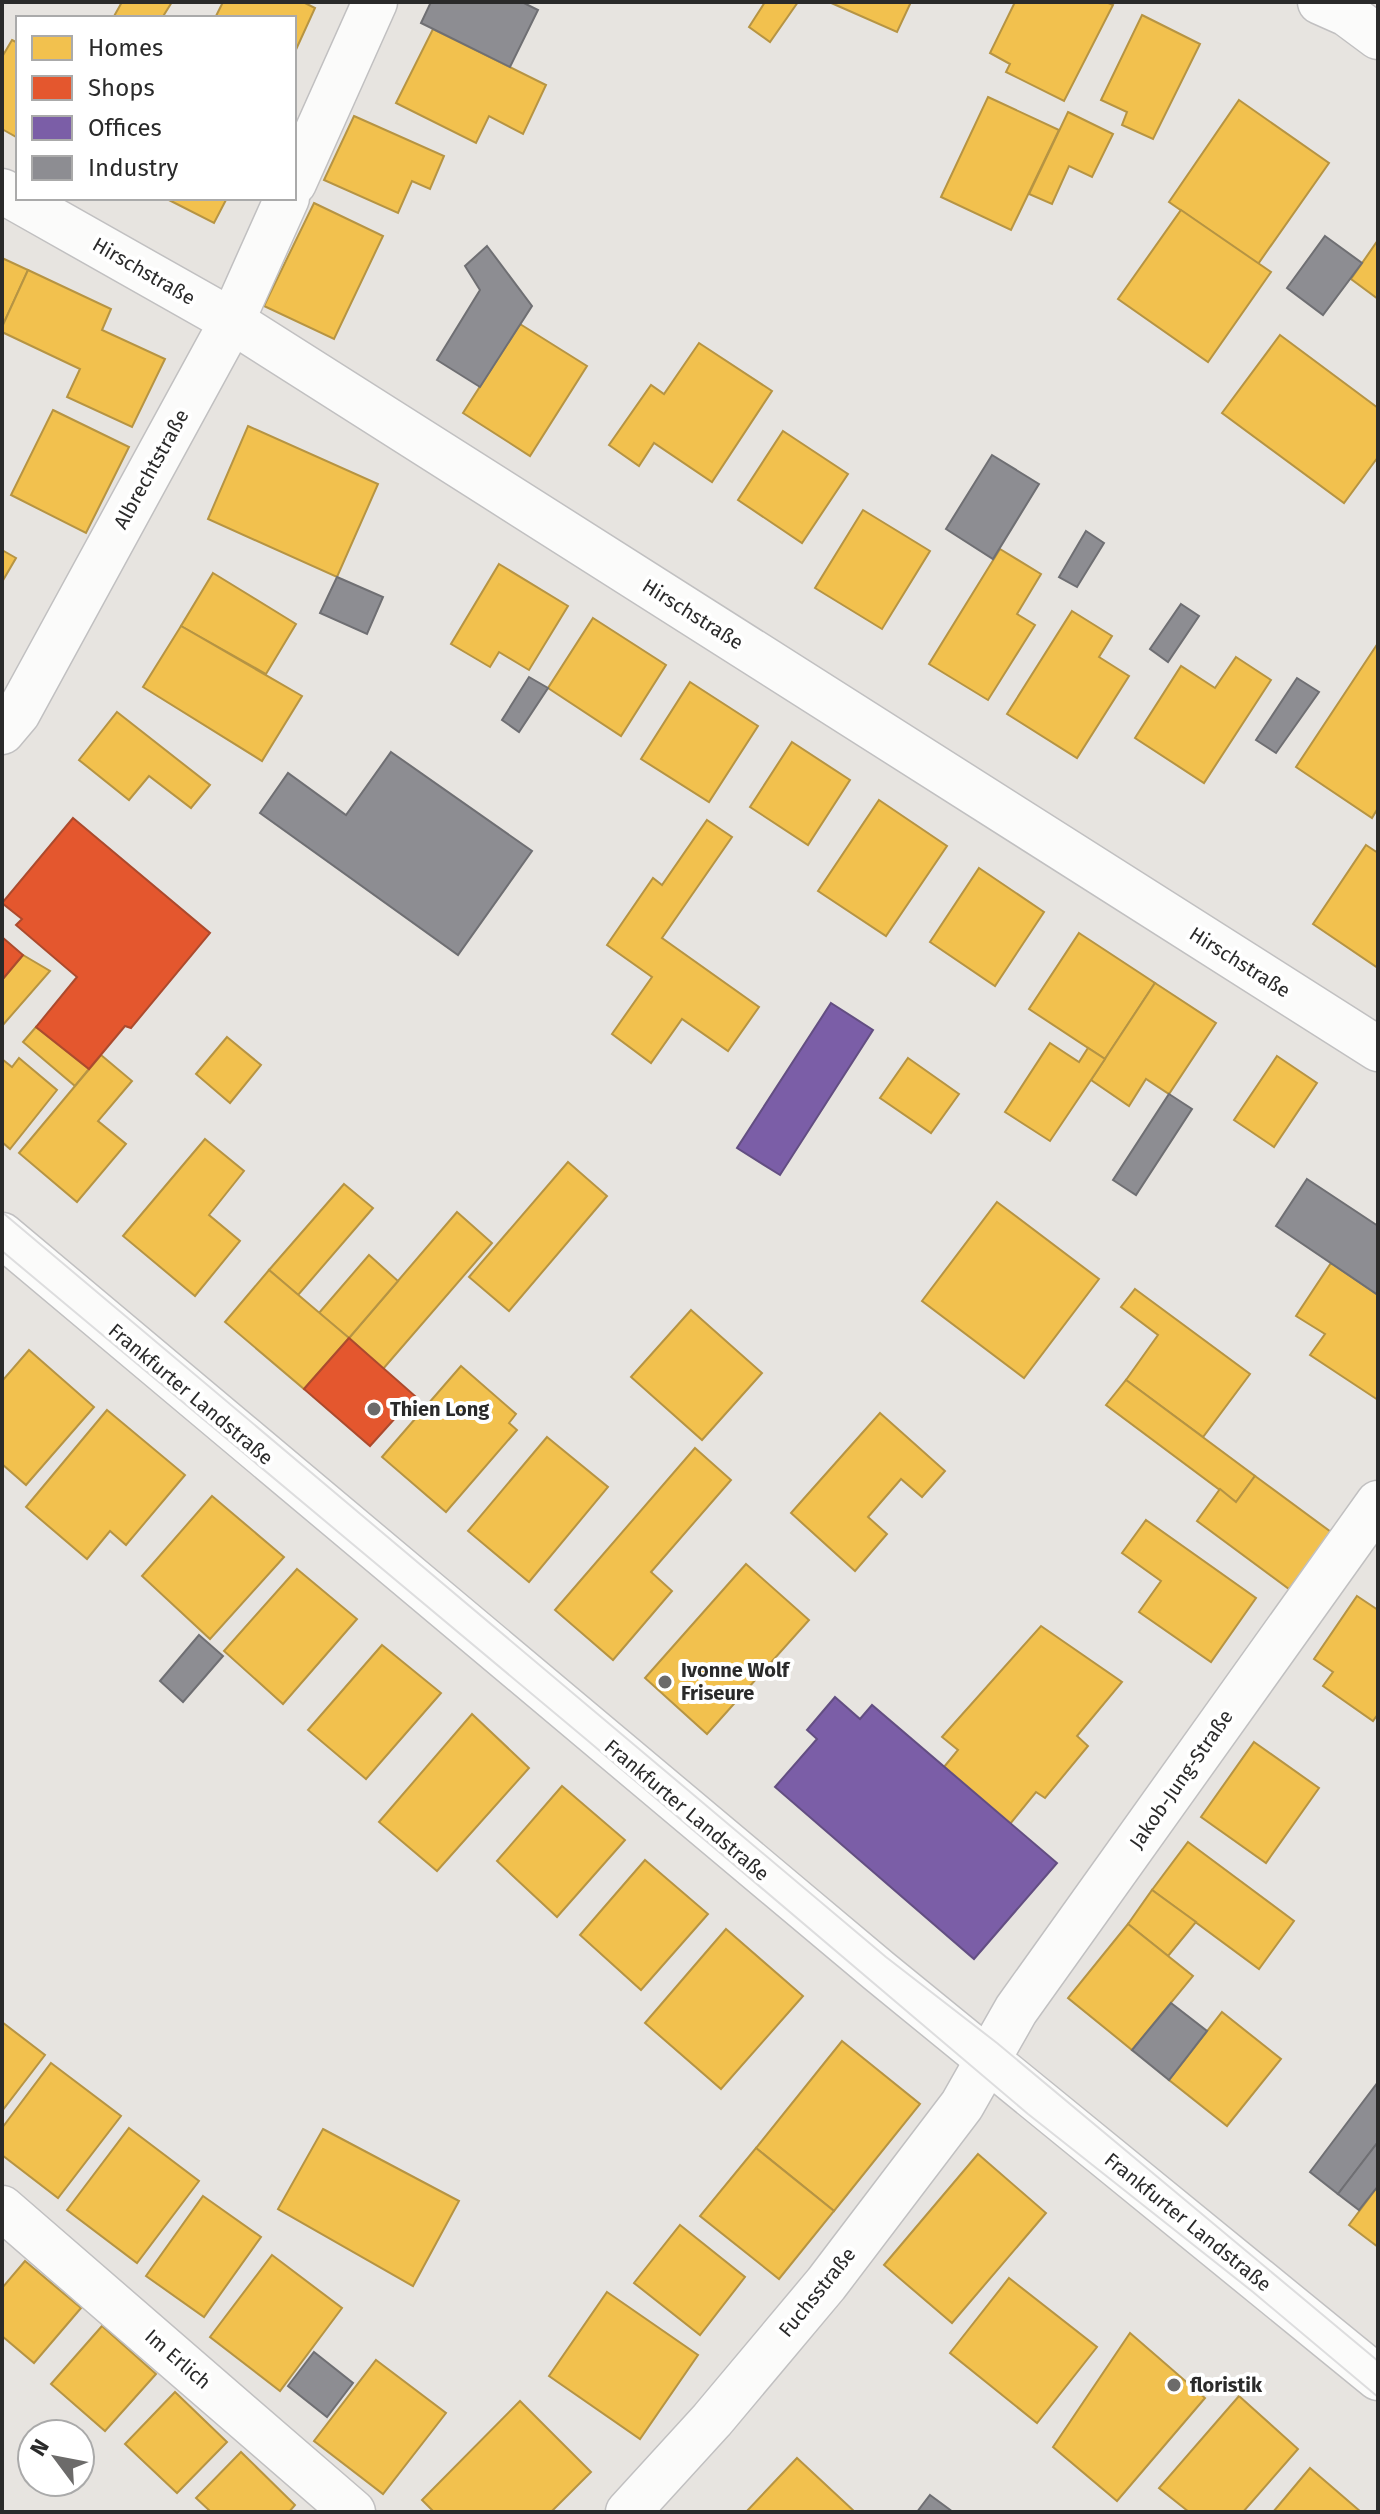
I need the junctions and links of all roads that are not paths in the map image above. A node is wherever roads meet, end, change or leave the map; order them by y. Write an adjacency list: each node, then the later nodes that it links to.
1 (375, 2): 4 (street)
2 (1320, 2): 3 (street)
3 (1378, 37)
4 (296, 179)
5 (18, 200): 7 (street, Hirschstraße)
6 (286, 200): 7 (street, Albrechtstraße)
7 (232, 321): 8 (street, Albrechtstraße); 9 (street, Hirschstraße)
8 (2, 732)
9 (1378, 1049)
10 (2, 1235): 12 (street, Frankfurter Landstraße)
11 (1374, 1518): 12 (street, Jakob-Jung-Straße)
12 (989, 2059): 14 (street, Frankfurter Landstraße); 16 (street, Fuchsstraße)
13 (2, 2208): 15 (street, Im Erlich)
14 (1378, 2378)
15 (353, 2512)
16 (628, 2512)

